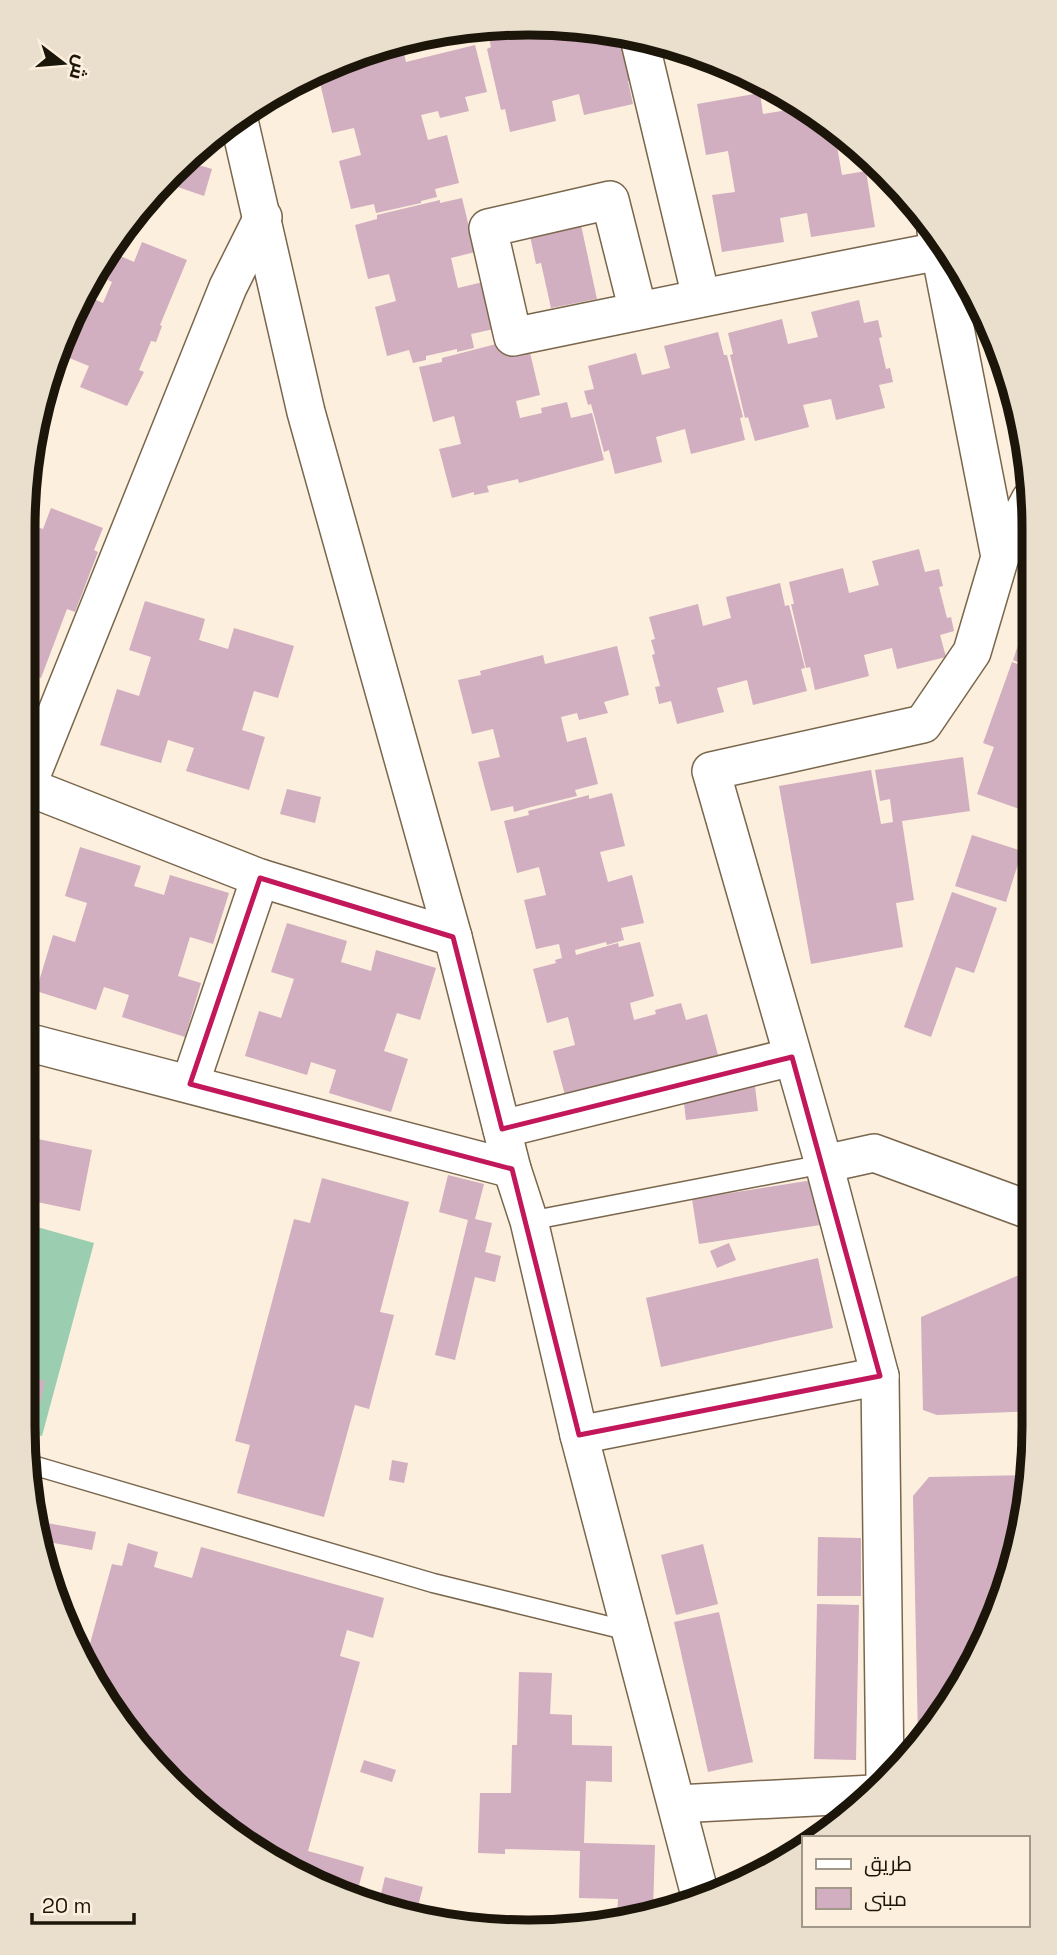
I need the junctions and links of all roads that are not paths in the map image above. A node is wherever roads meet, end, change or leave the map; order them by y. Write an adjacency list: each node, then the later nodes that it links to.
1 (642, 48): 6 (street)
2 (241, 128): 3 (street)
3 (263, 217): 10 (street); 13 (street)
4 (931, 243): 6 (street)
5 (941, 258): 9 (street)
6 (701, 297): 7 (street)
7 (638, 311): 7 (street)
8 (1022, 515): 9 (street)
9 (1000, 557): 15 (street)
10 (35, 764)
11 (35, 793): 12 (street)
12 (260, 878): 13 (street); 16 (street)
13 (453, 937): 17 (street)
14 (35, 1044): 16 (street)
15 (792, 1057): 17 (street); 18 (street)
16 (190, 1084): 19 (street)
17 (502, 1129): 19 (street)
18 (824, 1164): 20 (street); 21 (lane); 22 (street)
19 (512, 1169): 21 (street)
20 (1022, 1207)
21 (529, 1221): 23 (street)
22 (880, 1376): 23 (street); 26 (street)
23 (579, 1435): 25 (street)
24 (37, 1466): 25 (lane)
25 (629, 1631): 28 (street)
26 (885, 1767)
27 (857, 1795): 28 (street)
28 (677, 1804): 29 (street)
29 (699, 1889)

